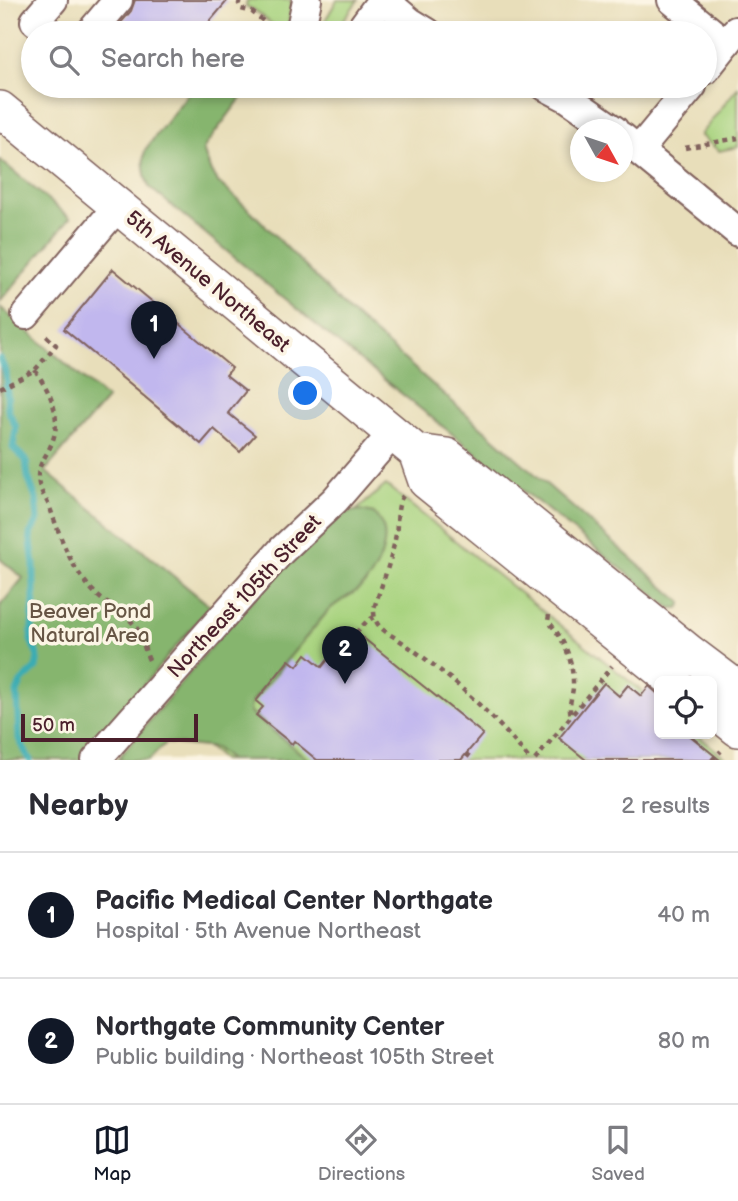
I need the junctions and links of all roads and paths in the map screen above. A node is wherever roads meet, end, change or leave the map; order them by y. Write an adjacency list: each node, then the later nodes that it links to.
1 (53, 0): 7 (street)
2 (118, 0): 8 (street)
3 (240, 0): 9 (path)
4 (307, 0): 10 (street)
5 (383, 0): 11 (street); 12 (street)
6 (672, 0): 13 (street)
7 (35, 21)
8 (100, 21)
9 (264, 21)
10 (303, 21)
11 (367, 21)
12 (409, 21)
13 (707, 21)
14 (732, 36): 15 (street)
15 (717, 54)
16 (568, 98): 19 (street)
17 (679, 98): 21 (street)
18 (0, 109): 24 (main road, 5th Avenue Northeast)
19 (598, 119)
20 (738, 138): 23 (path)
21 (633, 142)
22 (633, 146): 25 (street)
23 (685, 148)
24 (118, 206): 26 (street); 29 (main road, 5th Avenue Northeast)
25 (738, 232)
26 (33, 323): 27 (path)
27 (36, 370): 28 (path); 35 (path)
28 (0, 388)
29 (405, 443): 36 (main road, 5th Avenue Northeast); 37 (main road, 5th Avenue Northeast); 42 (street, Northeast 105th Street)
30 (403, 496): 32 (path)
31 (549, 614): 38 (path)
32 (374, 617): 33 (path); 44 (path)
33 (356, 633)
34 (613, 664): 38 (path)
35 (154, 669)
36 (668, 676)
37 (738, 689)
38 (571, 715): 44 (path)
39 (717, 717): 40 (main road)
40 (730, 739): 45 (path)
41 (466, 754): 43 (path)
42 (96, 760)
43 (474, 760)
44 (533, 760)
45 (712, 760)

